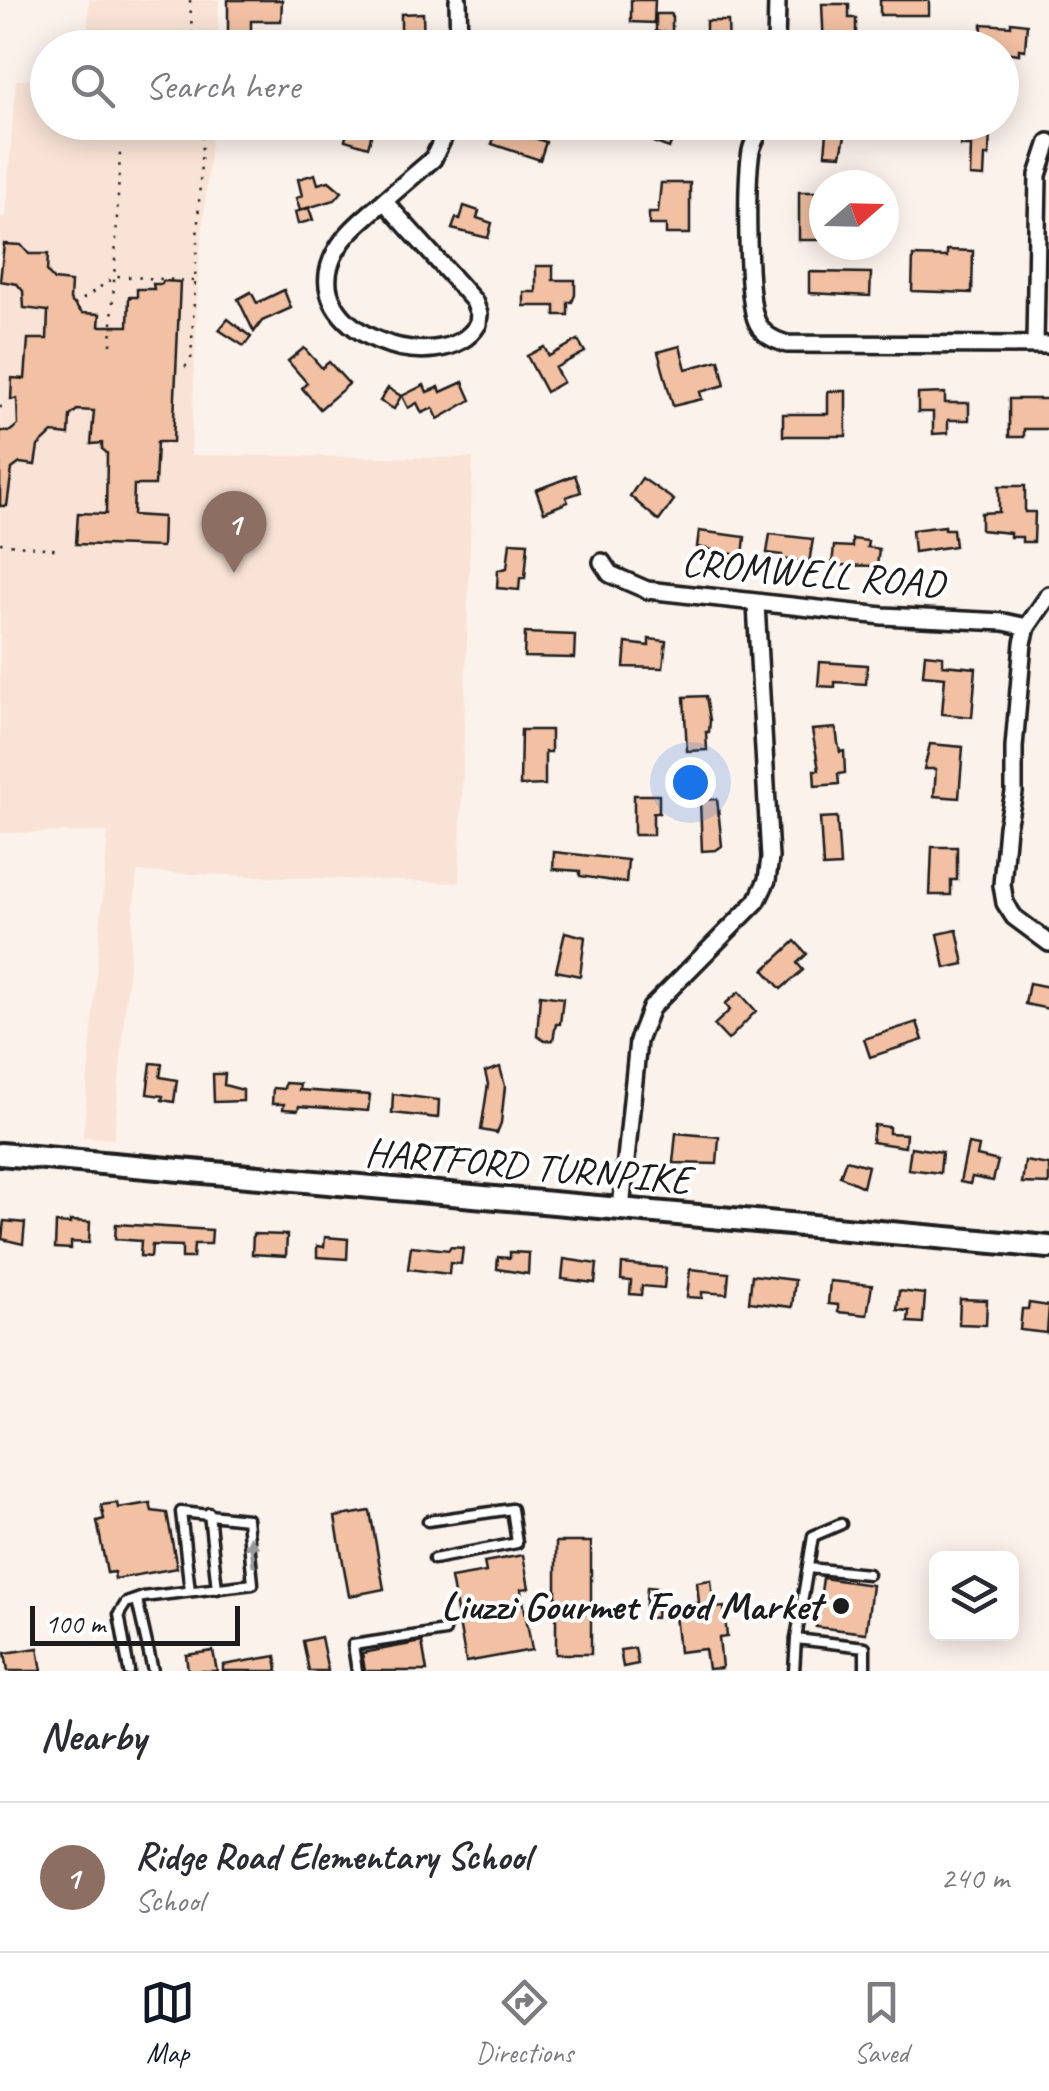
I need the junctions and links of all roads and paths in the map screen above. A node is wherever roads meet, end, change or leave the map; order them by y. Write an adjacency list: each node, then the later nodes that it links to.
1 (190, 0): 4 (path)
2 (458, 0): 5 (street)
3 (777, 0): 6 (street)
4 (192, 30)
5 (459, 30)
6 (776, 30)
7 (202, 140): 14 (path)
8 (442, 140): 12 (street)
9 (754, 140): 17 (street)
10 (1049, 142): 17 (street)
11 (120, 153): 13 (path)
12 (384, 201): 12 (street)
13 (116, 276): 14 (path); 15 (path); 16 (path)
14 (195, 281): 18 (path)
15 (74, 304)
16 (111, 344)
17 (1042, 344)
18 (184, 367)
19 (0, 543): 20 (path)
20 (61, 550)
21 (602, 562): 23 (street, CROMWELL ROAD)
22 (1049, 595): 24 (street)
23 (756, 604): 24 (street, CROMWELL ROAD); 27 (street)
24 (1026, 627): 25 (street)
25 (1046, 937)
26 (0, 1154): 27 (main road, HARTFORD TURNPIKE)
27 (621, 1209): 28 (main road, HARTFORD TURNPIKE)
28 (1049, 1247)
29 (209, 1513): 35 (lane); 35 (lane, one-way to 29); 36 (lane)
30 (428, 1521): 32 (lane)
31 (842, 1524): 33 (lane)
32 (434, 1558)
33 (808, 1568): 34 (lane); 39 (lane)
34 (868, 1574)
35 (216, 1589): 36 (lane)
36 (190, 1591): 37 (lane)
37 (137, 1600): 40 (lane); 41 (lane)
38 (445, 1631): 42 (lane)
39 (796, 1639): 43 (lane); 44 (lane)
40 (129, 1671)
41 (153, 1671)
42 (357, 1671)
43 (794, 1671)
44 (865, 1671)

